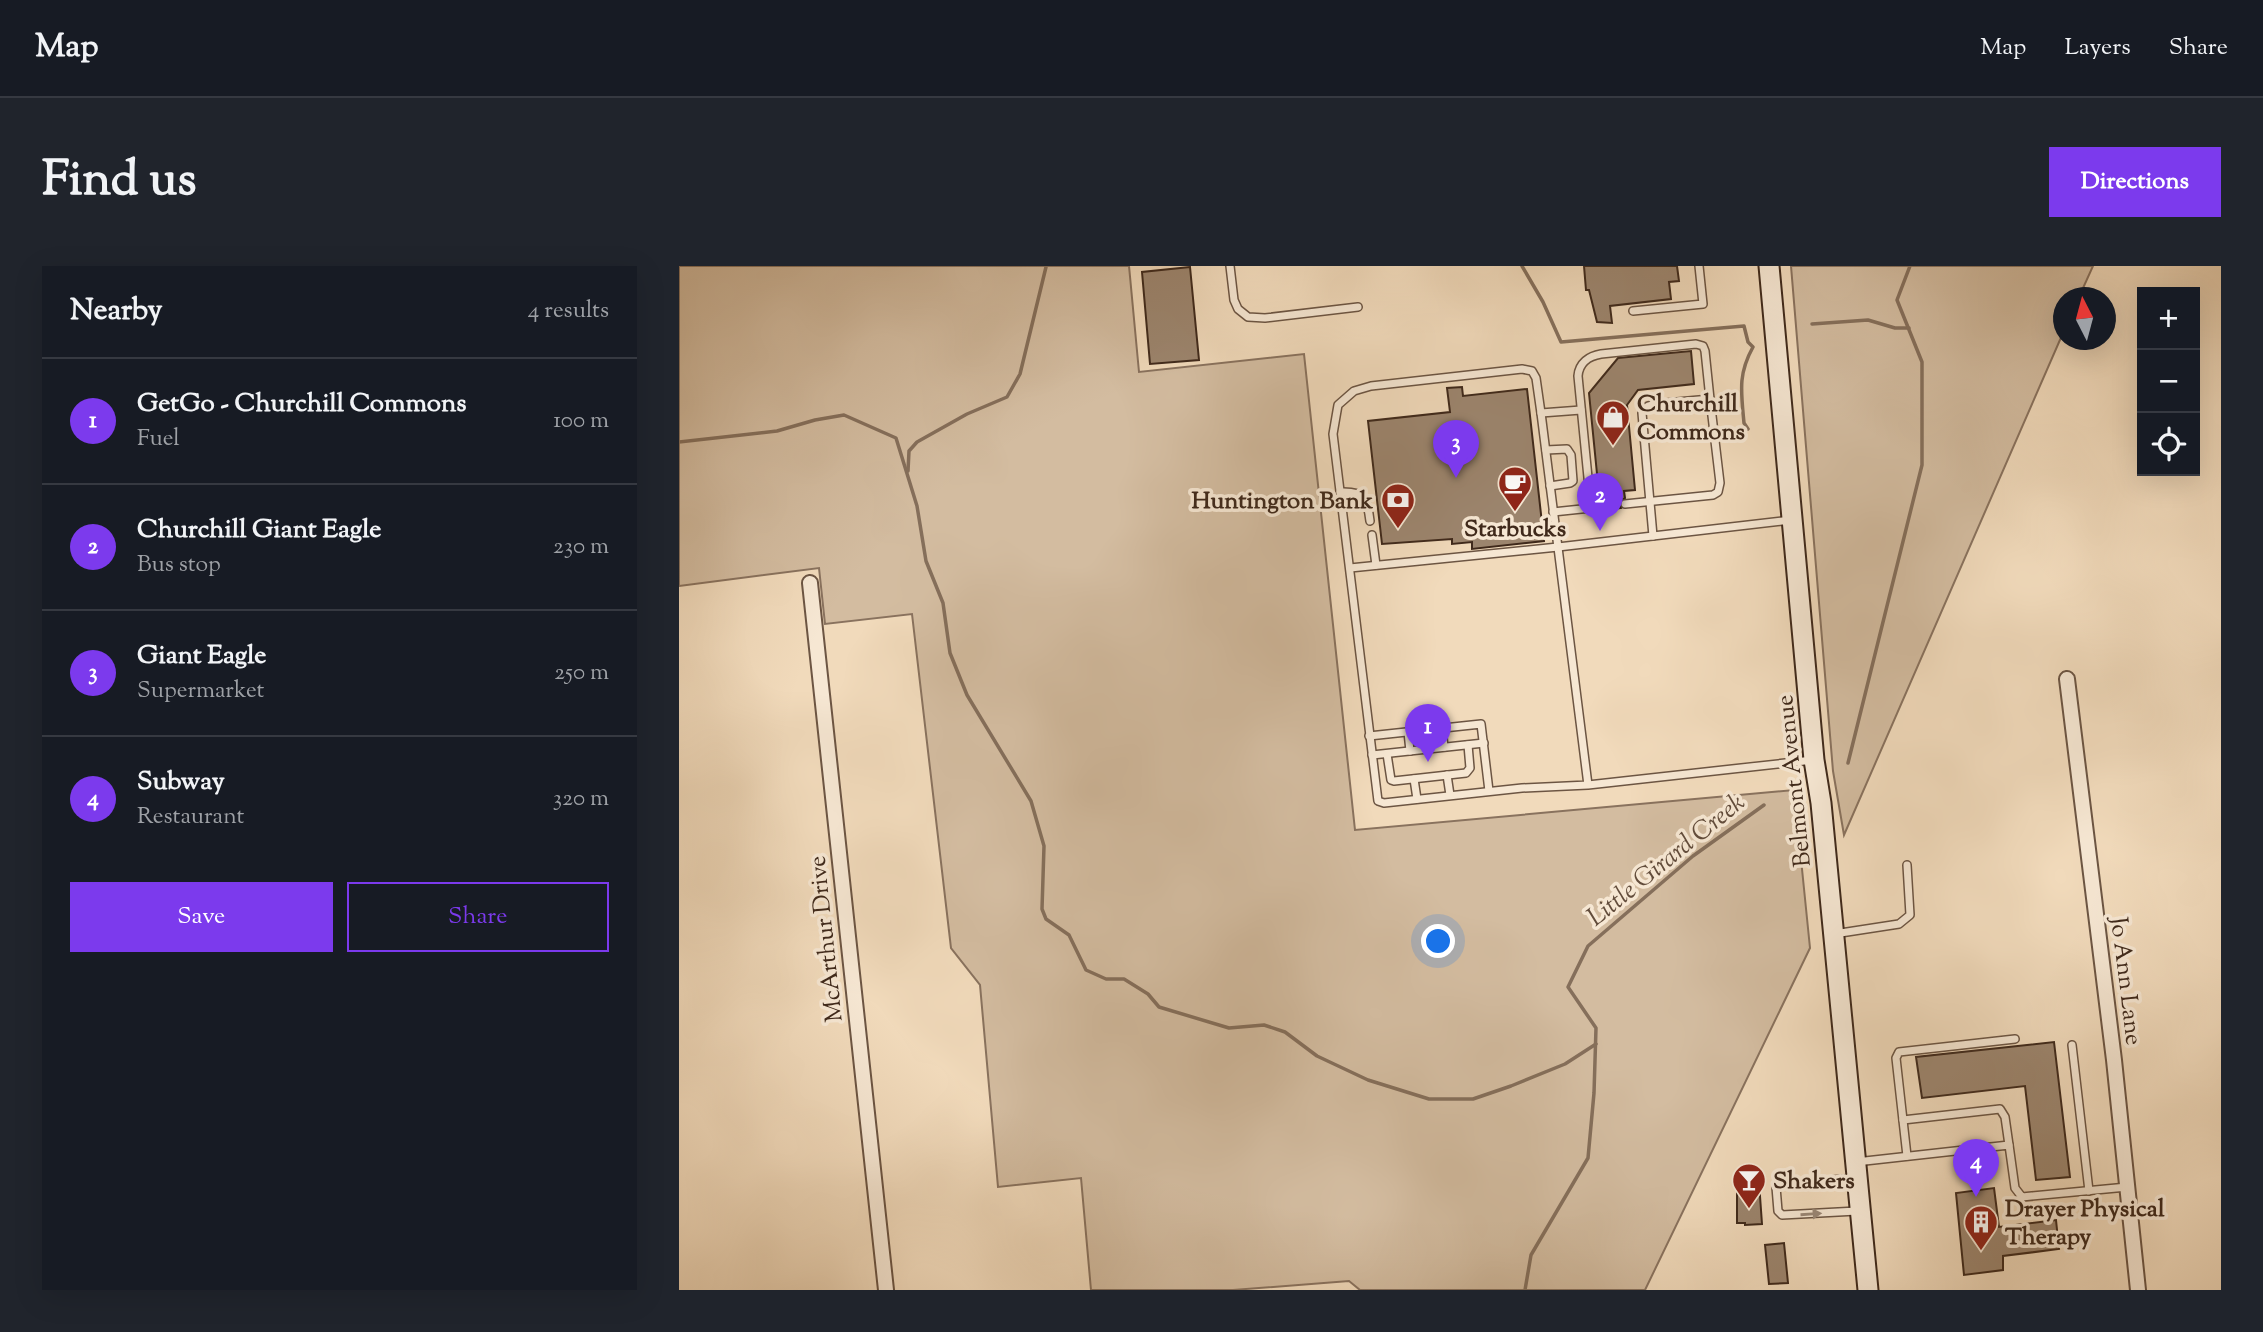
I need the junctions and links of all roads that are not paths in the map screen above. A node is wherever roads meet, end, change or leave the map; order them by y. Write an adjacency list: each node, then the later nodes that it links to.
1 (1230, 266): 4 (lane)
2 (1699, 266): 5 (lane)
3 (1769, 266): 17 (main road, Belmont Avenue)
4 (1358, 307)
5 (1633, 311)
6 (1710, 399): 7 (lane); 12 (lane); 12 (lane)
7 (1581, 410): 8 (lane); 15 (lane)
8 (1541, 413): 9 (lane); 11 (lane)
9 (1546, 450): 10 (lane); 10 (lane)
10 (1550, 486): 16 (lane)
11 (1340, 492): 18 (lane); 23 (lane)
12 (1650, 502): 13 (lane); 20 (lane)
13 (1625, 504)
14 (1608, 506): 15 (lane)
15 (1591, 508): 16 (lane)
16 (1553, 512): 21 (lane)
17 (1791, 520): 20 (lane); 35 (main road, Belmont Avenue)
18 (1370, 521)
19 (1372, 534): 22 (lane)
20 (1653, 536): 21 (lane)
21 (1558, 547): 22 (lane); 38 (lane)
22 (1376, 565): 23 (lane)
23 (1350, 568): 28 (lane)
24 (810, 583): 53 (street, McArthur Drive)
25 (2067, 679): 50 (street, Jo Ann Lane)
26 (1442, 728): 27 (lane); 29 (lane); 31 (lane)
27 (1408, 732): 28 (lane); 32 (lane)
28 (1370, 736): 34 (lane)
29 (1484, 743): 30 (lane); 39 (lane)
30 (1468, 745): 31 (lane); 36 (lane)
31 (1444, 747): 32 (lane)
32 (1411, 751): 33 (lane)
33 (1387, 754): 34 (lane); 37 (lane)
34 (1372, 755): 41 (lane)
35 (1814, 760): 38 (lane); 43 (main road, Belmont Avenue)
36 (1447, 775): 37 (lane); 40 (lane)
37 (1414, 779): 41 (lane)
38 (1588, 785): 39 (lane)
39 (1489, 791): 40 (lane)
40 (1450, 795): 41 (lane)
41 (1417, 799)
42 (1907, 865): 43 (lane)
43 (1833, 934): 49 (main road, Belmont Avenue)
44 (2015, 1039): 46 (lane)
45 (2072, 1045): 51 (lane)
46 (1903, 1120): 47 (lane); 48 (lane)
47 (2009, 1145): 48 (lane); 51 (lane)
48 (1907, 1156): 49 (lane)
49 (1856, 1170): 52 (main road, Belmont Avenue); 52 (lane, one-way to 52)
50 (2127, 1187): 51 (lane); 55 (street, Jo Ann Lane)
51 (2089, 1191)
52 (1860, 1210): 54 (main road, Belmont Avenue)
53 (886, 1290)
54 (1868, 1290)
55 (2138, 1290)

